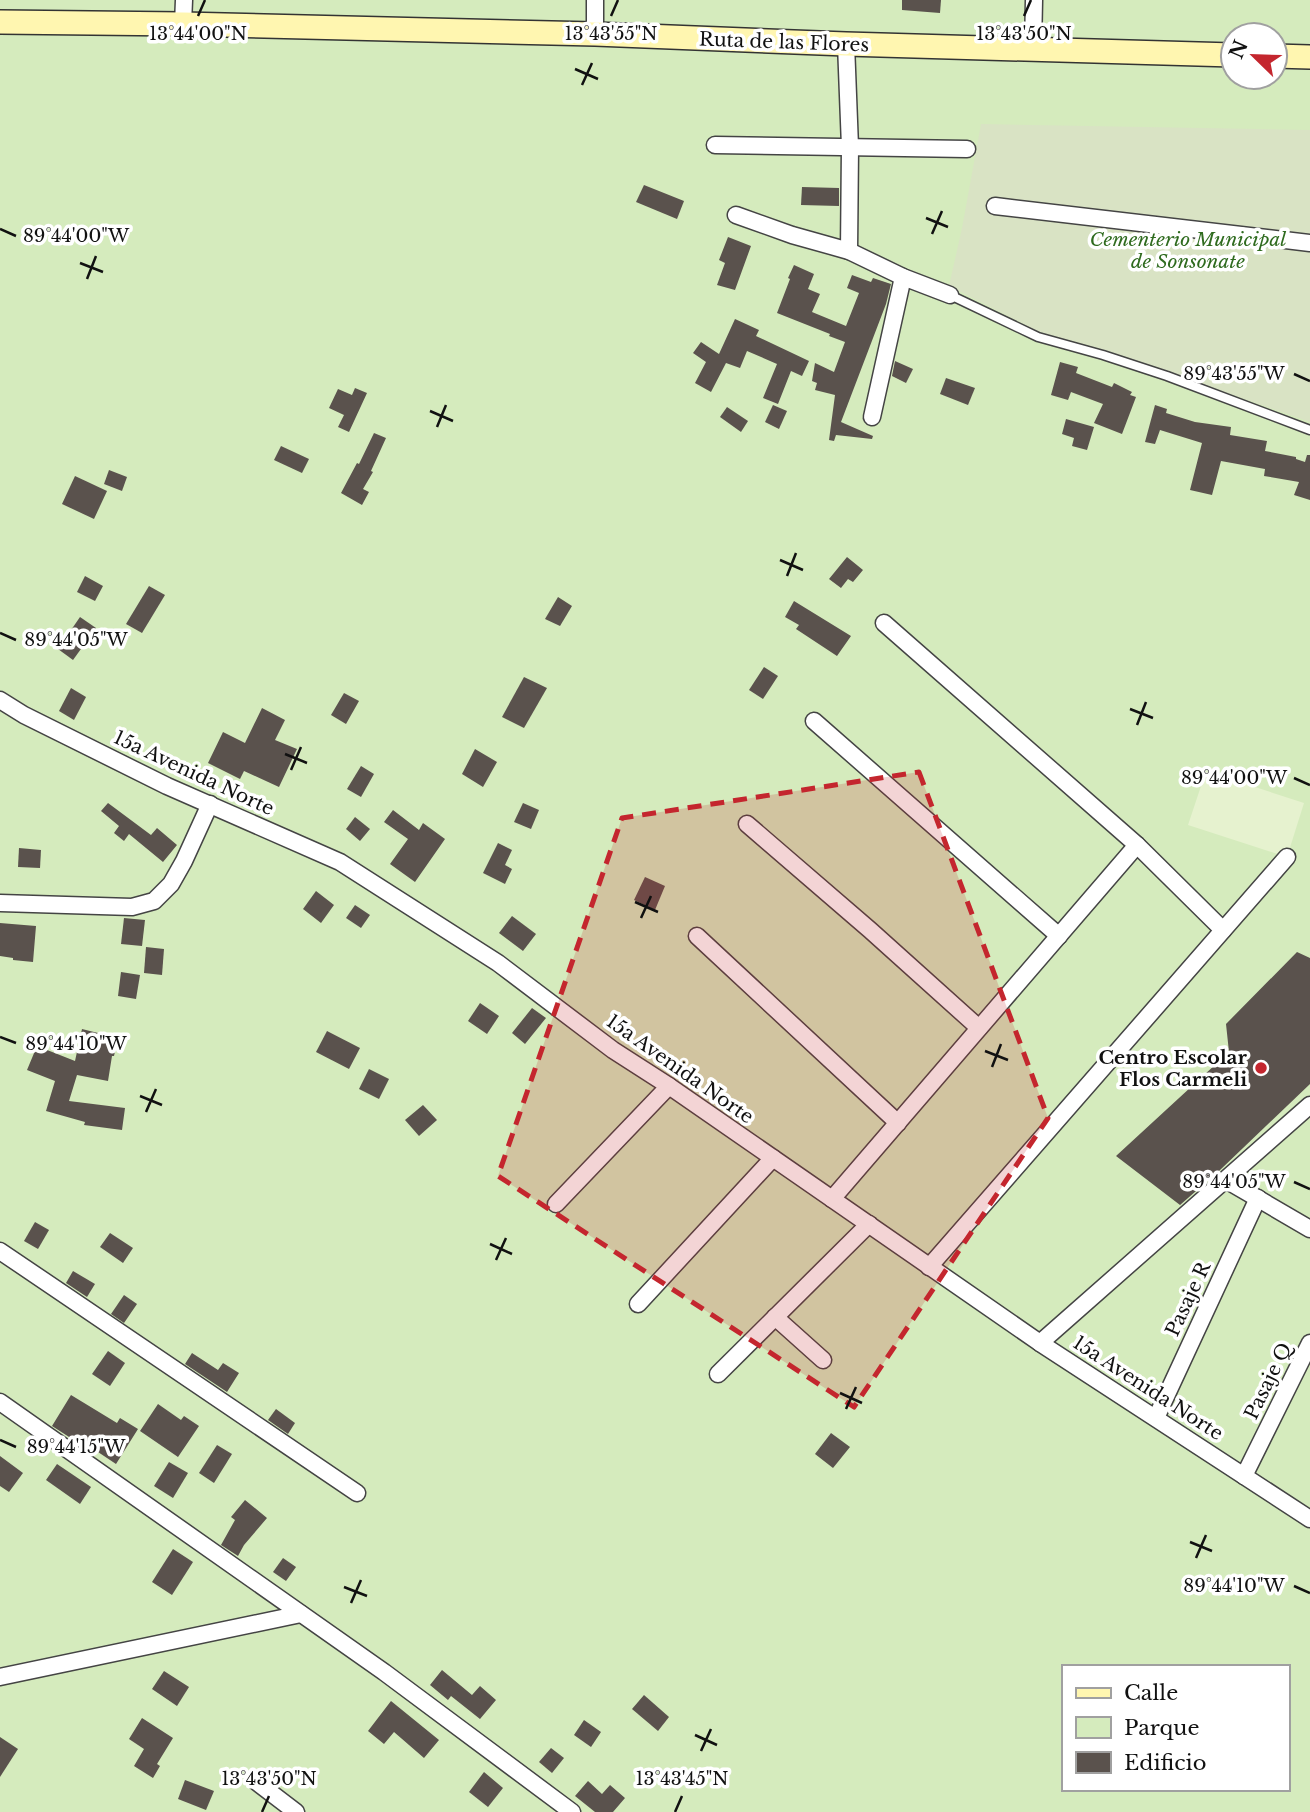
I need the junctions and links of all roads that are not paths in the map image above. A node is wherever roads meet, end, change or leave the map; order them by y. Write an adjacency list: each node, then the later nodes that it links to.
1 (184, 0): 5 (street)
2 (595, 0): 6 (street)
3 (1034, 0): 8 (street)
4 (0, 22): 5 (main road, Ruta de las Flores)
5 (183, 24): 6 (main road, Ruta de las Flores)
6 (595, 34): 7 (main road, Ruta de las Flores)
7 (846, 44): 8 (main road, Ruta de las Flores); 13 (street)
8 (1032, 48): 9 (main road, Ruta de las Flores)
9 (1219, 55)
10 (1289, 56): 11 (main road)
11 (1310, 57)
12 (715, 145): 13 (street)
13 (850, 147): 14 (street); 18 (street)
14 (967, 149)
15 (995, 206): 17 (street)
16 (736, 215): 18 (street)
17 (1310, 243)
18 (849, 251): 19 (street)
19 (903, 277): 20 (street); 21 (street)
20 (950, 295): 22 (lane)
21 (872, 416)
22 (1310, 430)
23 (884, 623): 28 (street)
24 (0, 700): 26 (street, 15a Avenida Norte)
25 (814, 721): 33 (street)
26 (210, 804): 30 (street); 35 (street, 15a Avenida Norte)
27 (747, 824): 34 (street)
28 (1137, 845): 31 (street); 33 (street)
29 (1287, 857): 31 (street)
30 (0, 903)
31 (1223, 930): 46 (street)
32 (697, 936): 37 (street)
33 (1059, 936): 34 (street)
34 (979, 1028): 37 (street)
35 (669, 1086): 38 (street, 15a Avenida Norte); 42 (street)
36 (1310, 1105): 39 (street)
37 (898, 1123): 41 (street)
38 (773, 1158): 41 (street, 15a Avenida Norte); 47 (street)
39 (1226, 1180): 40 (street); 49 (street)
40 (1258, 1198): 44 (street); 54 (street, Pasaje R)
41 (832, 1199): 43 (street, 15a Avenida Norte)
42 (556, 1204)
43 (869, 1224): 46 (street, 15a Avenida Norte); 48 (street)
44 (1310, 1229)
45 (0, 1251): 56 (street)
46 (929, 1267): 49 (street, 15a Avenida Norte)
47 (638, 1304)
48 (775, 1317): 51 (street); 52 (street)
49 (1040, 1343): 54 (street, 15a Avenida Norte)
50 (1310, 1343): 55 (street, Pasaje Q)
51 (822, 1360)
52 (718, 1374)
53 (0, 1402): 58 (street)
54 (1156, 1418): 55 (street, 15a Avenida Norte)
55 (1244, 1476): 57 (street, 15a Avenida Norte)
56 (357, 1493)
57 (1310, 1519)
58 (301, 1614): 59 (street); 62 (street)
59 (0, 1677)
60 (254, 1780): 61 (street)
61 (296, 1812)
62 (572, 1812)

